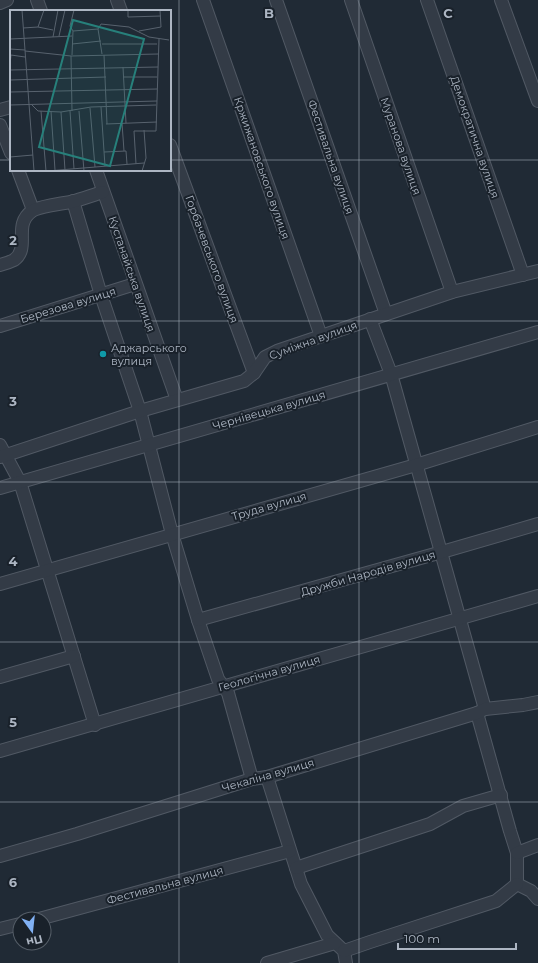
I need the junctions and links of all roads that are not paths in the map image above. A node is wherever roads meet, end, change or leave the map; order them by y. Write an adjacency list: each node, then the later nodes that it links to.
1 (7, 0): 9 (street)
2 (37, 0): 10 (street)
3 (117, 0): 11 (street)
4 (203, 0): 33 (street, Кржижановського вулиця)
5 (276, 0): 29 (street, Фестивальна вулиця)
6 (351, 0): 27 (street, Муранова вулиця)
7 (427, 0): 25 (street, Демократична вулиця)
8 (501, 0): 12 (street)
9 (0, 3)
10 (41, 10)
11 (121, 10)
12 (538, 102)
13 (10, 107): 14 (street)
14 (0, 110)
15 (0, 125): 17 (street)
16 (171, 148): 34 (street, Горбачевського вулиця)
17 (10, 150)
18 (18, 171): 22 (street)
19 (96, 171): 20 (street, Кустанайська вулиця)
20 (103, 192): 21 (street); 26 (street, Кустанайська вулиця)
21 (73, 201): 22 (street); 28 (street)
22 (33, 210): 23 (street)
23 (0, 265)
24 (538, 271): 25 (street, Суміжна вулиця)
25 (523, 275): 27 (street, Суміжна вулиця)
26 (135, 284): 28 (street, Березова вулиця); 36 (street, Кустанайська вулиця)
27 (452, 292): 29 (street, Суміжна вулиця)
28 (101, 295): 31 (street, Березова вулиця); 37 (street)
29 (386, 314): 30 (street, Суміжна вулиця)
30 (370, 319): 33 (street, Суміжна вулиця); 35 (street)
31 (0, 326)
32 (538, 332): 35 (street, Чернівецька вулиця)
33 (322, 336): 34 (street, Суміжна вулиця)
34 (254, 373): 36 (street, Суміжна вулиця)
35 (391, 374): 39 (street, Чернівецька вулиця); 41 (street)
36 (177, 400): 37 (street, Суміжна вулиця)
37 (140, 411): 39 (street); 40 (street, Суміжна вулиця)
38 (538, 427): 41 (street, Труда вулиця)
39 (150, 445): 42 (street, Чернівецька вулиця); 45 (street)
40 (2, 452): 42 (street)
41 (416, 464): 45 (street, Труда вулиця); 46 (street)
42 (20, 482): 43 (street, Чернівецька вулиця); 47 (street)
43 (0, 488)
44 (538, 524): 46 (street, Дружби Народів вулиця)
45 (172, 534): 47 (street, Труда вулиця); 51 (street)
46 (442, 552): 50 (street); 51 (street, Дружби Народів вулиця)
47 (47, 571): 48 (street, Труда вулиця); 52 (street)
48 (0, 584)
49 (538, 596): 50 (street, Геологічна вулиця)
50 (460, 618): 54 (street, Геологічна вулиця); 56 (street)
51 (198, 620): 54 (street)
52 (74, 656): 53 (street); 57 (street)
53 (0, 677)
54 (222, 686): 57 (street, Геологічна вулиця); 60 (street)
55 (538, 702): 56 (street, Чекаліна вулиця)
56 (481, 711): 59 (street, Чекаліна вулиця); 61 (street)
57 (95, 725): 58 (street, Геологічна вулиця)
58 (0, 751)
59 (267, 777): 60 (street, Чекаліна вулиця); 63 (street)
60 (252, 779): 65 (street, Чекаліна вулиця)
61 (501, 795): 64 (street); 66 (street)
62 (538, 845): 64 (street)
63 (290, 851): 66 (street); 69 (street, Фестивальна вулиця)
64 (517, 853): 67 (street)
65 (0, 856)
66 (296, 868): 72 (street)
67 (517, 884): 68 (street); 73 (street)
68 (538, 898)
69 (52, 915)
70 (12, 926): 71 (street)
71 (0, 930)
72 (335, 943): 73 (street); 74 (street)
73 (345, 957)
74 (267, 963)

